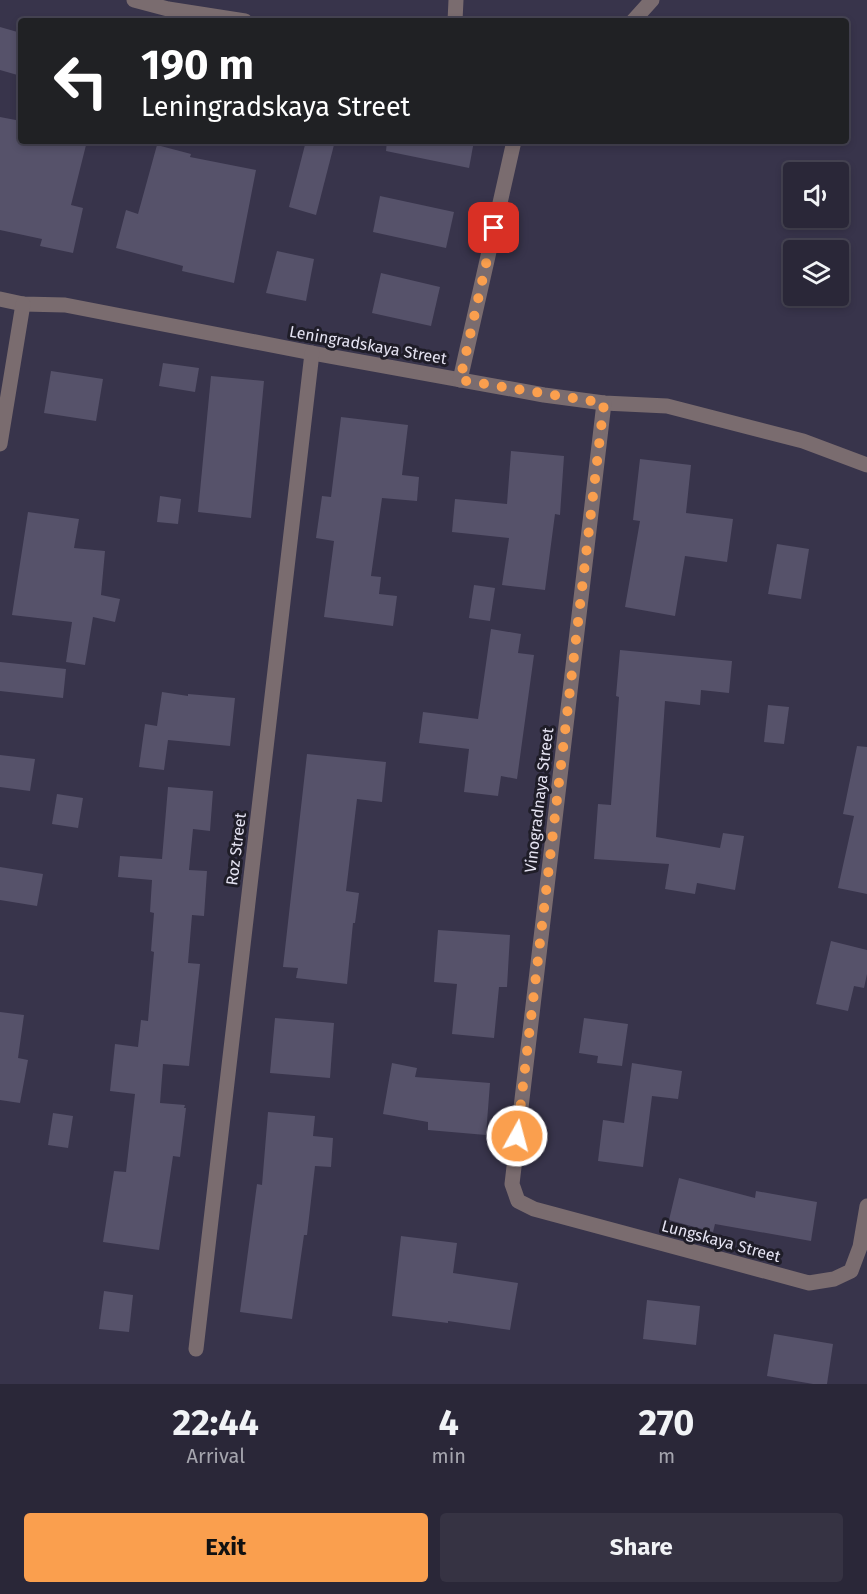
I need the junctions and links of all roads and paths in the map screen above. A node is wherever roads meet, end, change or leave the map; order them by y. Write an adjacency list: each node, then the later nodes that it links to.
1 (134, 0): 4 (street)
2 (456, 0): 6 (street)
3 (652, 0): 7 (street)
4 (168, 4): 5 (street)
5 (231, 18)
6 (455, 18)
7 (636, 18)
8 (513, 144): 12 (street)
9 (0, 298): 10 (street, Leningradskaya Street)
10 (23, 304): 11 (street, Leningradskaya Street); 14 (street)
11 (312, 353): 12 (street, Leningradskaya Street); 18 (street, Roz Street)
12 (460, 380): 13 (street, Leningradskaya Street)
13 (604, 403): 15 (street, Leningradskaya Street); 16 (street, Vinogradnaya Street)
14 (0, 444)
15 (867, 465)
16 (518, 1201): 17 (street, Lungskaya Street)
17 (867, 1206)
18 (196, 1349)

